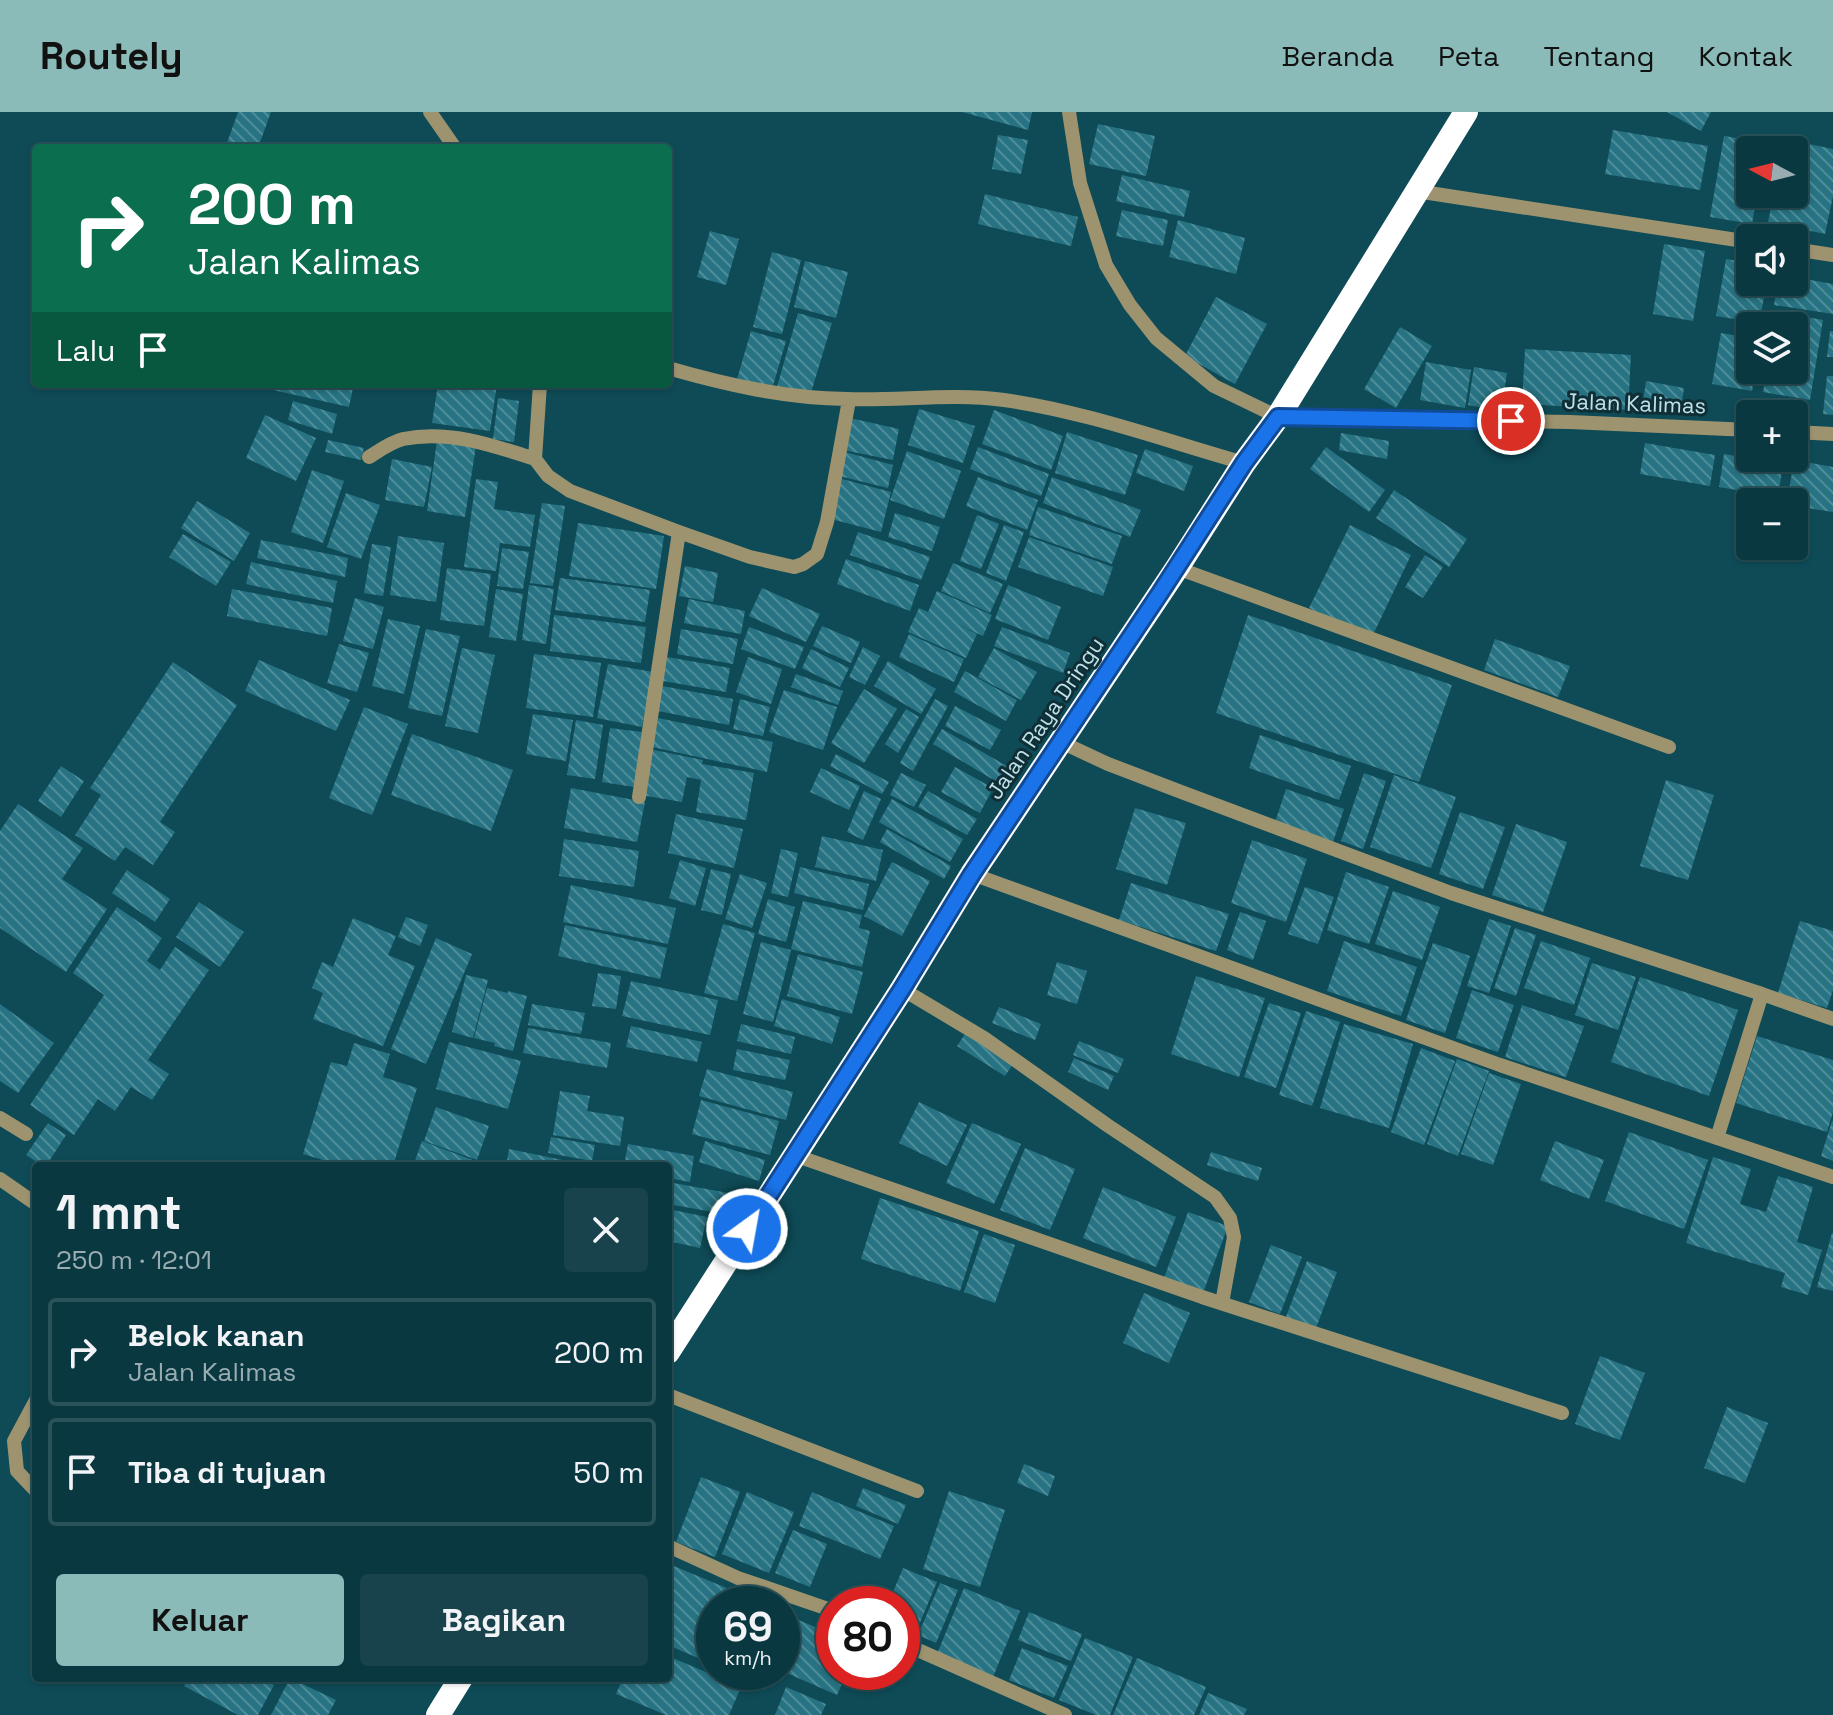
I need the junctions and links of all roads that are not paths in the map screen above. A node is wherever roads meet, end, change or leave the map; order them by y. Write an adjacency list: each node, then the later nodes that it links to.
1 (430, 112): 4 (street)
2 (1069, 112): 12 (street)
3 (1466, 112): 5 (highway, Jalan Raya Dringu)
4 (452, 144)
5 (1416, 191): 6 (street); 12 (highway, Jalan Raya Dringu)
6 (1736, 240)
7 (1808, 251): 8 (street)
8 (1833, 255)
9 (672, 369): 11 (street)
10 (540, 388): 17 (street)
11 (849, 400): 18 (street); 19 (street)
12 (1278, 417): 13 (street, Jalan Kalimas); 18 (highway, Jalan Raya Dringu)
13 (1736, 429)
14 (1808, 433): 15 (street)
15 (1833, 434)
16 (369, 457): 17 (street)
17 (535, 459): 19 (street)
18 (1244, 463): 20 (highway, Jalan Raya Dringu)
19 (679, 532): 23 (street)
20 (1177, 568): 21 (highway, Jalan Raya Dringu); 22 (street)
21 (1061, 742): 24 (highway, Jalan Raya Dringu); 26 (street)
22 (1669, 747)
23 (639, 797)
24 (972, 874): 25 (highway, Jalan Raya Dringu); 30 (street)
25 (902, 989): 31 (highway, Jalan Raya Dringu); 35 (street)
26 (1762, 994): 27 (street); 30 (street)
27 (1833, 1019)
28 (0, 1118): 29 (street)
29 (26, 1134)
30 (1717, 1138): 32 (street)
31 (794, 1155): 35 (street); 36 (highway, Jalan Raya Dringu)
32 (1833, 1177)
33 (0, 1179): 34 (street)
34 (32, 1201)
35 (1222, 1303): 39 (street)
36 (672, 1346)
37 (672, 1397): 41 (street)
38 (32, 1407): 40 (street)
39 (1562, 1413)
40 (32, 1487)
41 (917, 1491)
42 (672, 1548): 43 (street)
43 (816, 1605)
44 (920, 1651): 47 (street)
45 (459, 1682): 46 (highway)
46 (438, 1715)
47 (1065, 1715)

